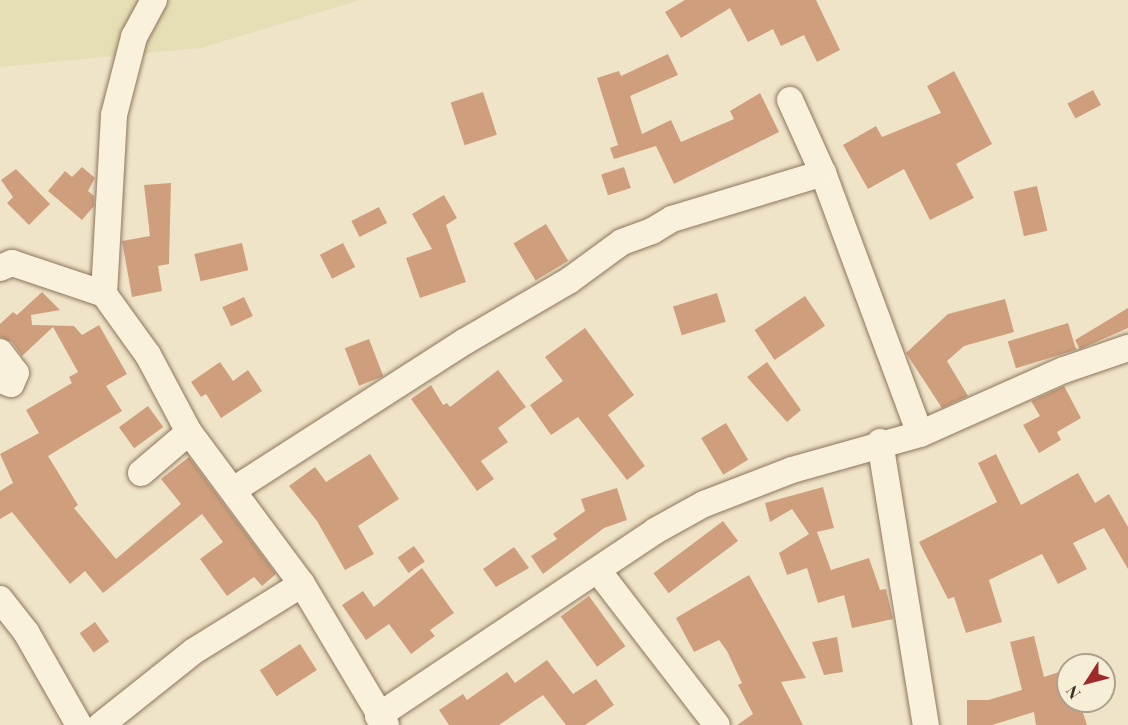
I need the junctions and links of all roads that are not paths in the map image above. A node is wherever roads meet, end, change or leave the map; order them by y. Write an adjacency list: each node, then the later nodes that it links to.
1 (154, 0): 5 (street)
2 (790, 100): 3 (street)
3 (823, 172): 10 (street); 13 (street)
4 (0, 268): 5 (street)
5 (104, 294): 9 (street)
6 (1128, 348): 10 (street)
7 (0, 352): 8 (street)
8 (0, 381)
9 (189, 432): 12 (street); 13 (street)
10 (920, 434): 11 (street)
11 (880, 442): 14 (street); 21 (street)
12 (141, 473)
13 (235, 489): 15 (street)
14 (599, 572): 17 (street); 20 (street)
15 (302, 584): 17 (street); 19 (street)
16 (0, 599): 18 (street)
17 (382, 720)
18 (79, 725)
19 (101, 725)
20 (717, 725)
21 (926, 725)

